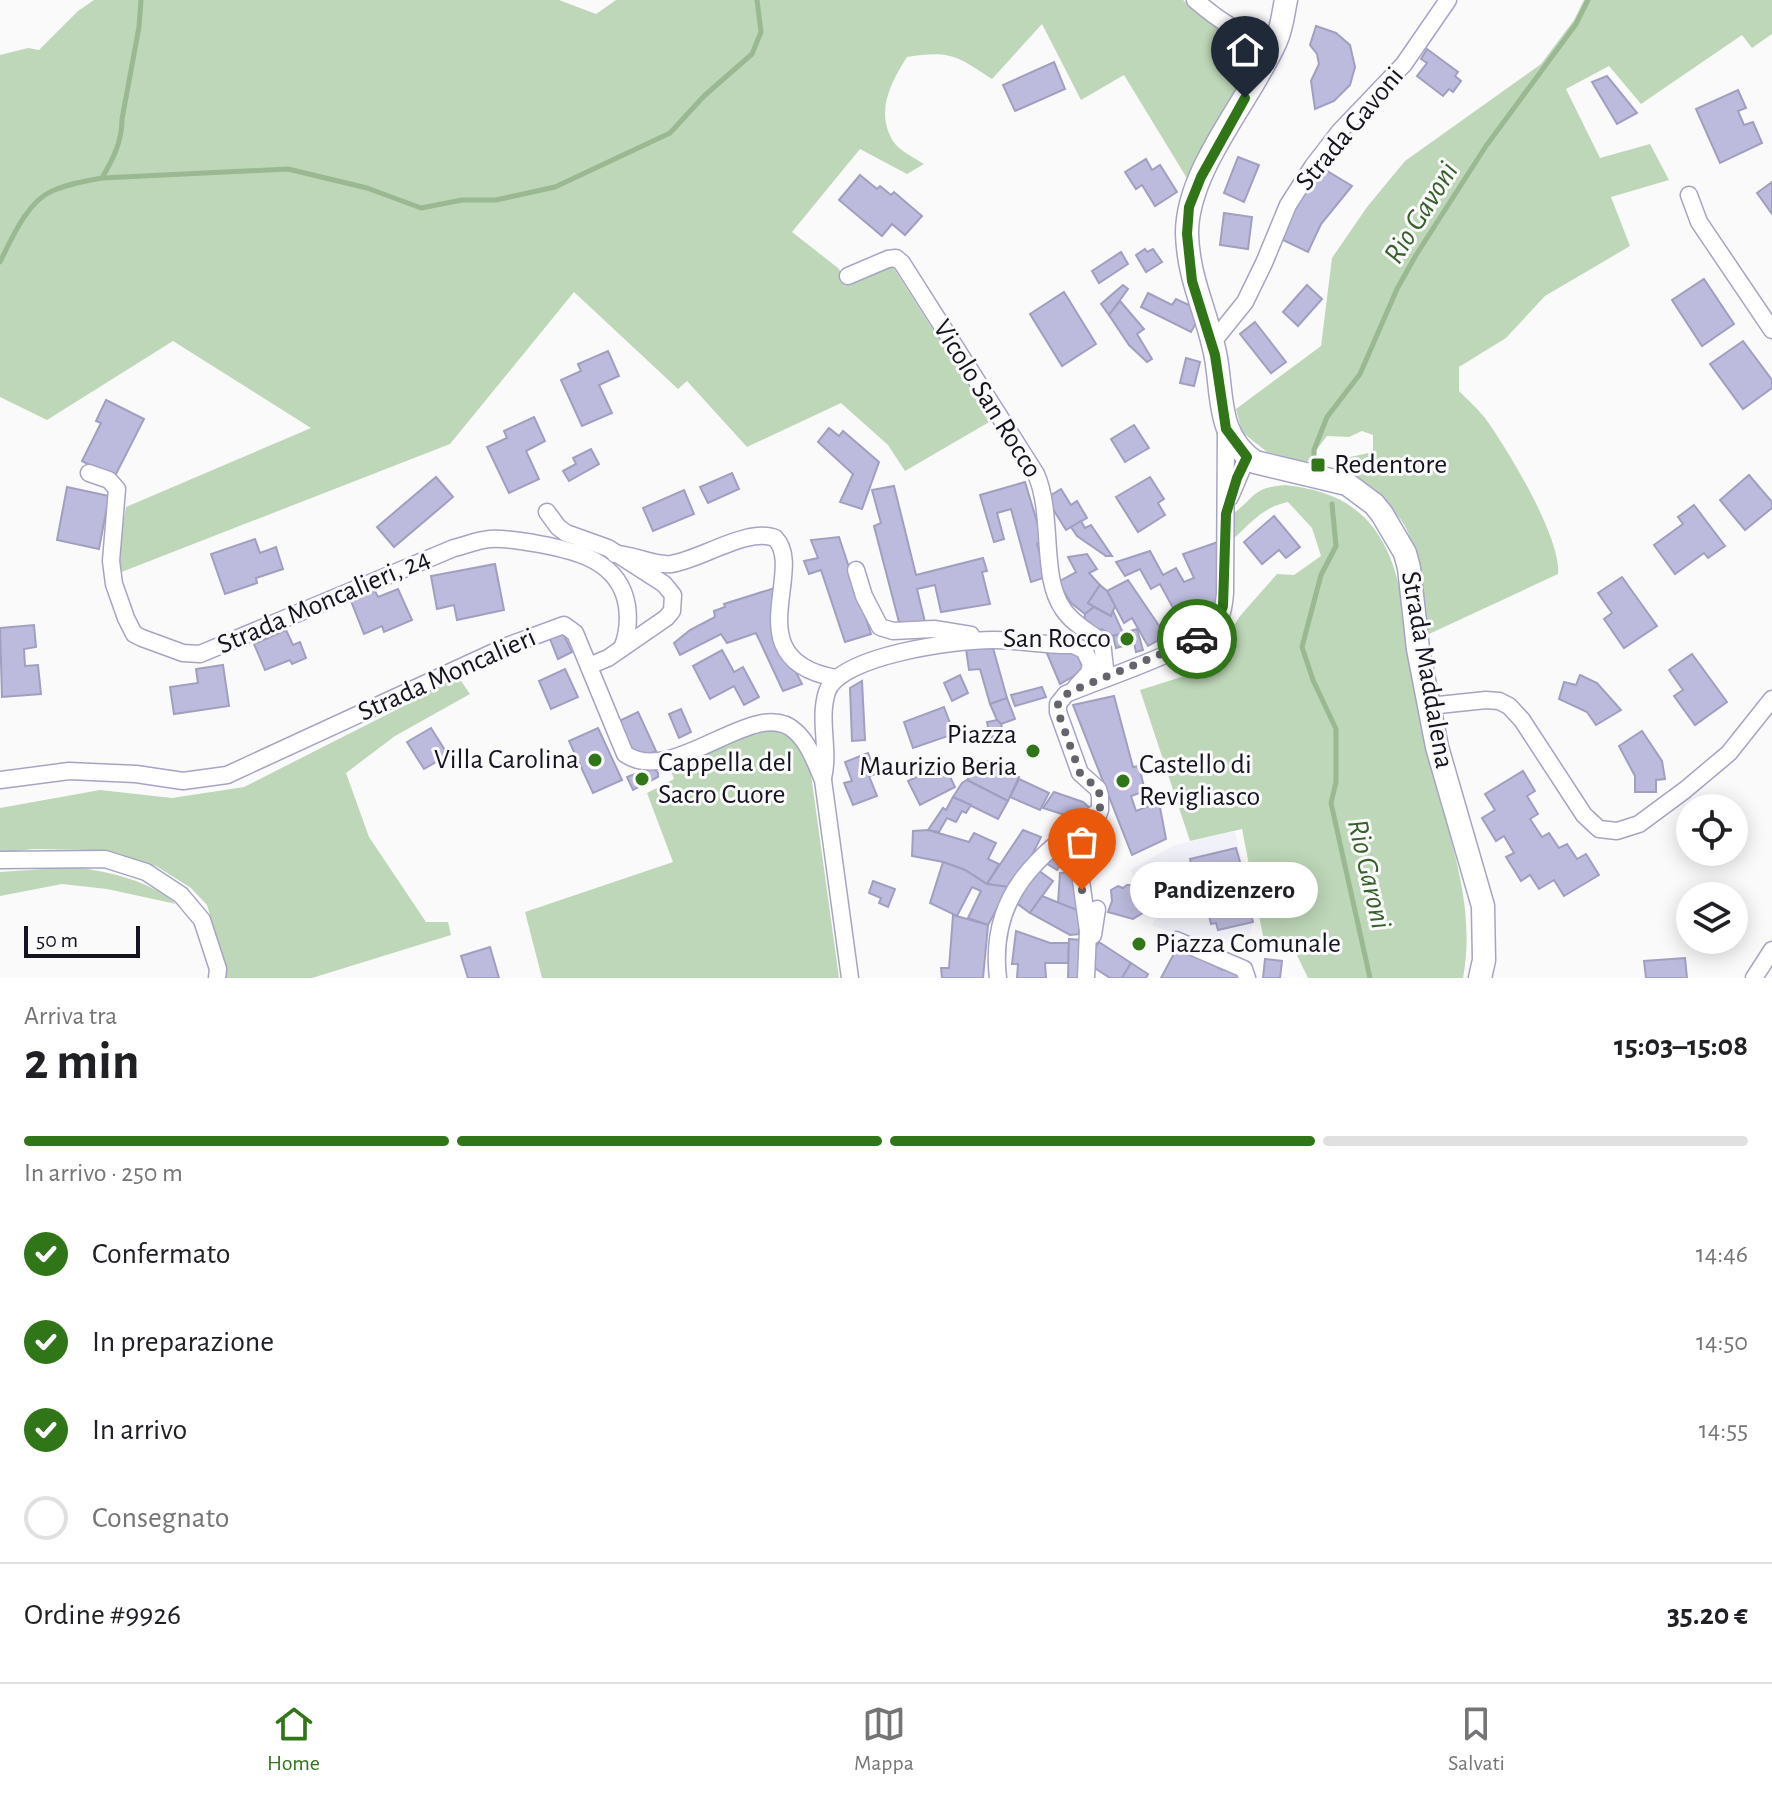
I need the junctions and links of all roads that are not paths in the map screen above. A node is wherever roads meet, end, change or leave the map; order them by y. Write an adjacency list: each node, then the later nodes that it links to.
1 (1195, 0): 4 (street)
2 (1286, 0): 4 (street)
3 (1448, 0): 8 (street, Strada Gavoni)
4 (1275, 45): 8 (street)
5 (1689, 195): 7 (street)
6 (848, 276): 19 (street, Vicolo San Rocco)
7 (1772, 330)
8 (1212, 343): 9 (street)
9 (1226, 429): 10 (street); 13 (street)
10 (1247, 457): 13 (street); 23 (street, Strada Maddalena)
11 (89, 473): 17 (street, Strada Moncalieri, 24)
12 (547, 512): 14 (street)
13 (1226, 514): 19 (street)
14 (615, 554): 17 (street); 20 (street)
15 (856, 570): 16 (street)
16 (989, 640): 20 (street); 21 (street)
17 (622, 648): 18 (street)
18 (589, 666): 24 (street, Strada Moncalieri); 25 (street, Strada Moncalieri)
19 (1106, 677): 21 (street)
20 (836, 678): 25 (street)
21 (1072, 691): 26 (street)
22 (1772, 699): 23 (street)
23 (1429, 706): 37 (street, Strada Maddalena)
24 (0, 780)
25 (823, 780): 33 (street, Strada Moncalieri)
26 (1100, 806): 31 (street); 34 (street)
27 (0, 860): 32 (street)
28 (1097, 909): 31 (street)
29 (1176, 940): 36 (street)
30 (1772, 950): 38 (street)
31 (1088, 956): 35 (street)
32 (217, 978)
33 (850, 978)
34 (998, 978)
35 (1086, 978)
36 (1247, 978)
37 (1480, 978)
38 (1754, 978)

